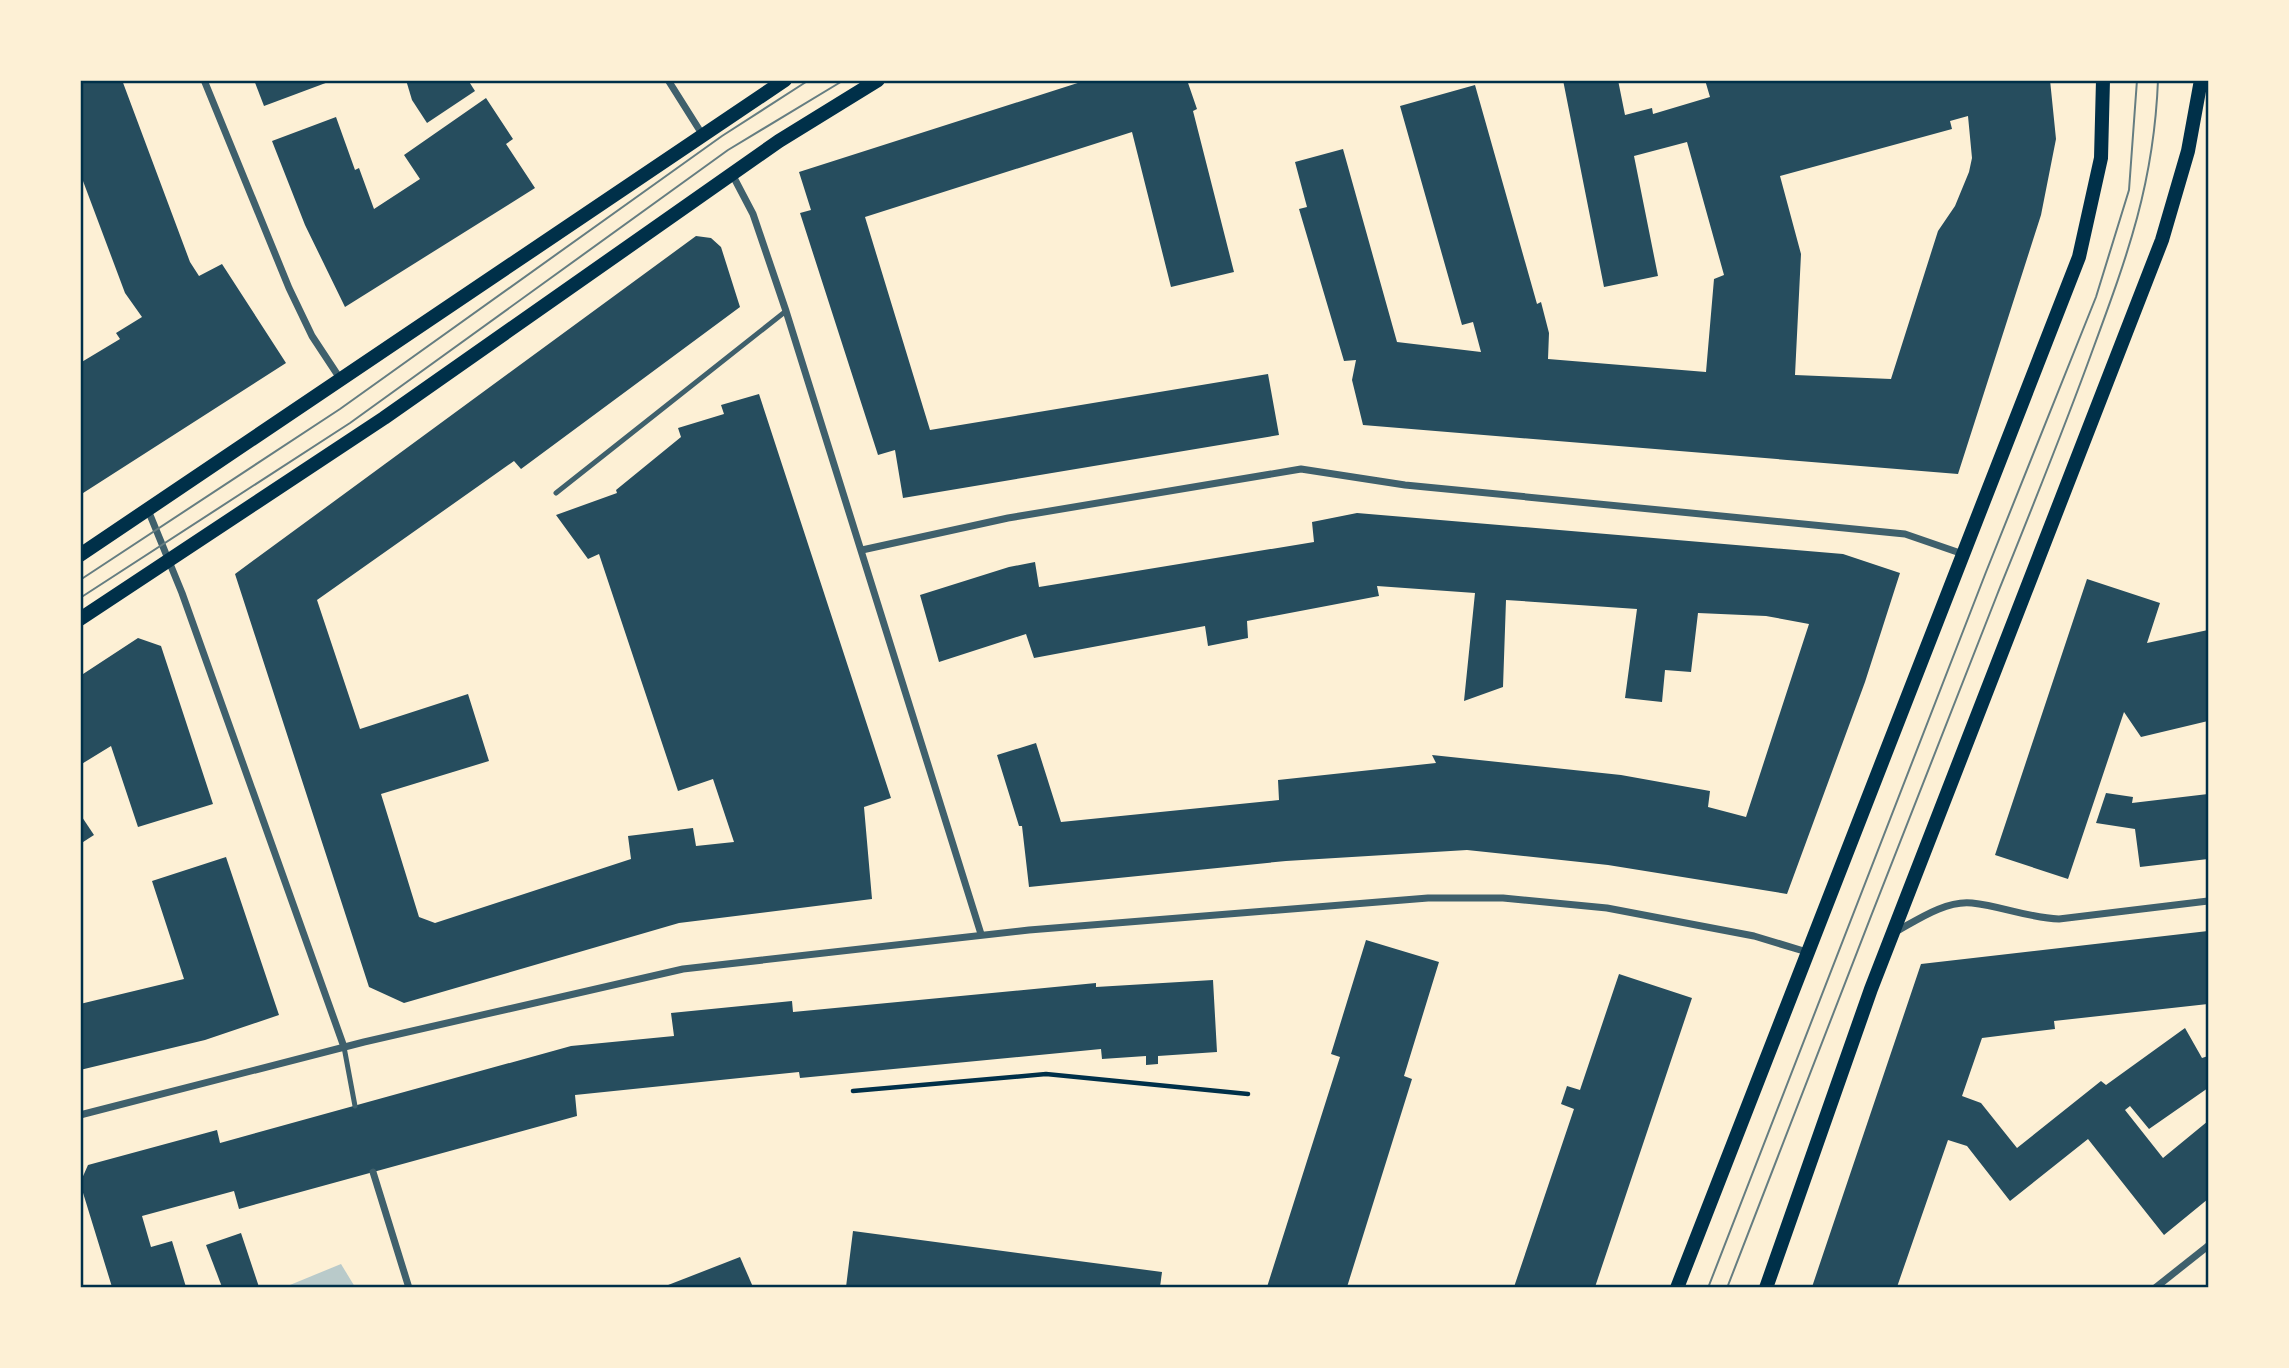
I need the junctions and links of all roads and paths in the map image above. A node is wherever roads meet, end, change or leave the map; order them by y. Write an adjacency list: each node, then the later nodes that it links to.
1 (204, 80): 10 (street)
2 (668, 80): 7 (street)
3 (785, 80): 7 (main road)
4 (878, 80): 8 (main road)
5 (2103, 80): 14 (main road)
6 (2200, 82): 20 (main road)
7 (702, 135): 10 (main road)
8 (732, 174): 9 (street); 16 (main road)
9 (786, 311): 11 (lane); 13 (street)
10 (341, 381): 12 (main road)
11 (556, 493)
12 (148, 510): 15 (main road); 16 (street)
13 (862, 550): 14 (street); 19 (street)
14 (1963, 554): 21 (main road)
15 (80, 555)
16 (170, 561): 17 (main road); 22 (street)
17 (80, 619)
18 (2208, 901): 20 (street)
19 (981, 934): 21 (street); 22 (street)
20 (1891, 934): 31 (main road)
21 (1807, 952): 30 (main road)
22 (344, 1047): 25 (lane); 26 (street)
23 (853, 1091): 24 (path)
24 (1248, 1094)
25 (355, 1105)
26 (80, 1115)
27 (373, 1172): 29 (street)
28 (2208, 1246): 32 (street)
29 (409, 1287)
30 (1677, 1287)
31 (1766, 1287)
32 (2155, 1287)

